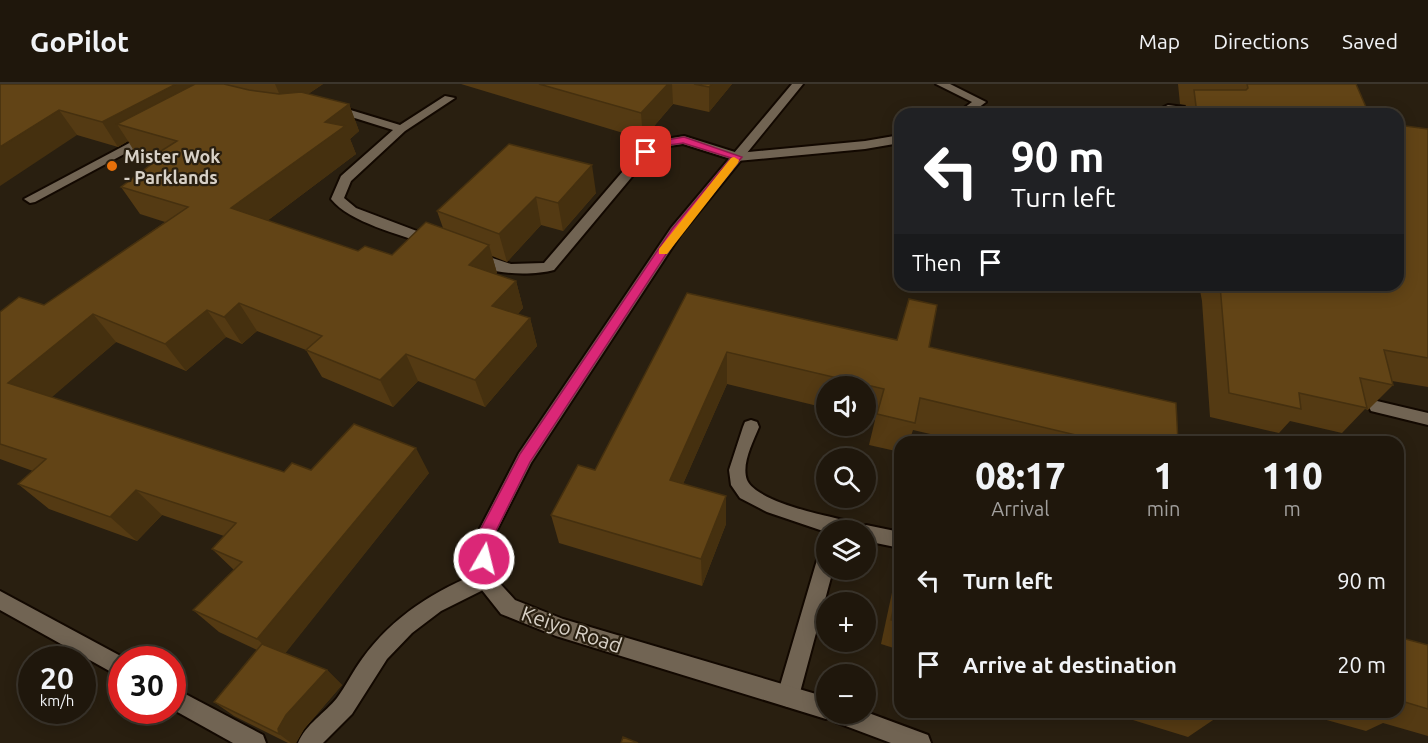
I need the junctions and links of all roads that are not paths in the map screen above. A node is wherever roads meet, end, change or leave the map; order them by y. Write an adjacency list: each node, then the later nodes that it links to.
1 (798, 84): 11 (street)
2 (941, 84): 6 (street)
3 (449, 98): 9 (street)
4 (317, 102): 5 (street)
5 (335, 108): 7 (street); 9 (street)
6 (971, 108)
7 (321, 115)
8 (165, 128): 12 (street)
9 (401, 129): 11 (street)
10 (894, 140): 11 (street)
11 (737, 157): 19 (street)
12 (30, 199)
13 (1377, 407): 14 (street)
14 (1428, 419)
15 (751, 427): 16 (street)
16 (816, 521)
17 (876, 535): 18 (street)
18 (894, 539)
19 (484, 580): 23 (street, Keiyo Road); 28 (street)
20 (820, 580): 23 (street)
21 (0, 600): 22 (street)
22 (108, 660)
23 (788, 696): 25 (street, Keiyo Road)
24 (186, 705): 27 (street)
25 (816, 705)
26 (870, 724): 29 (street)
27 (255, 743)
28 (309, 743)
29 (920, 743)

